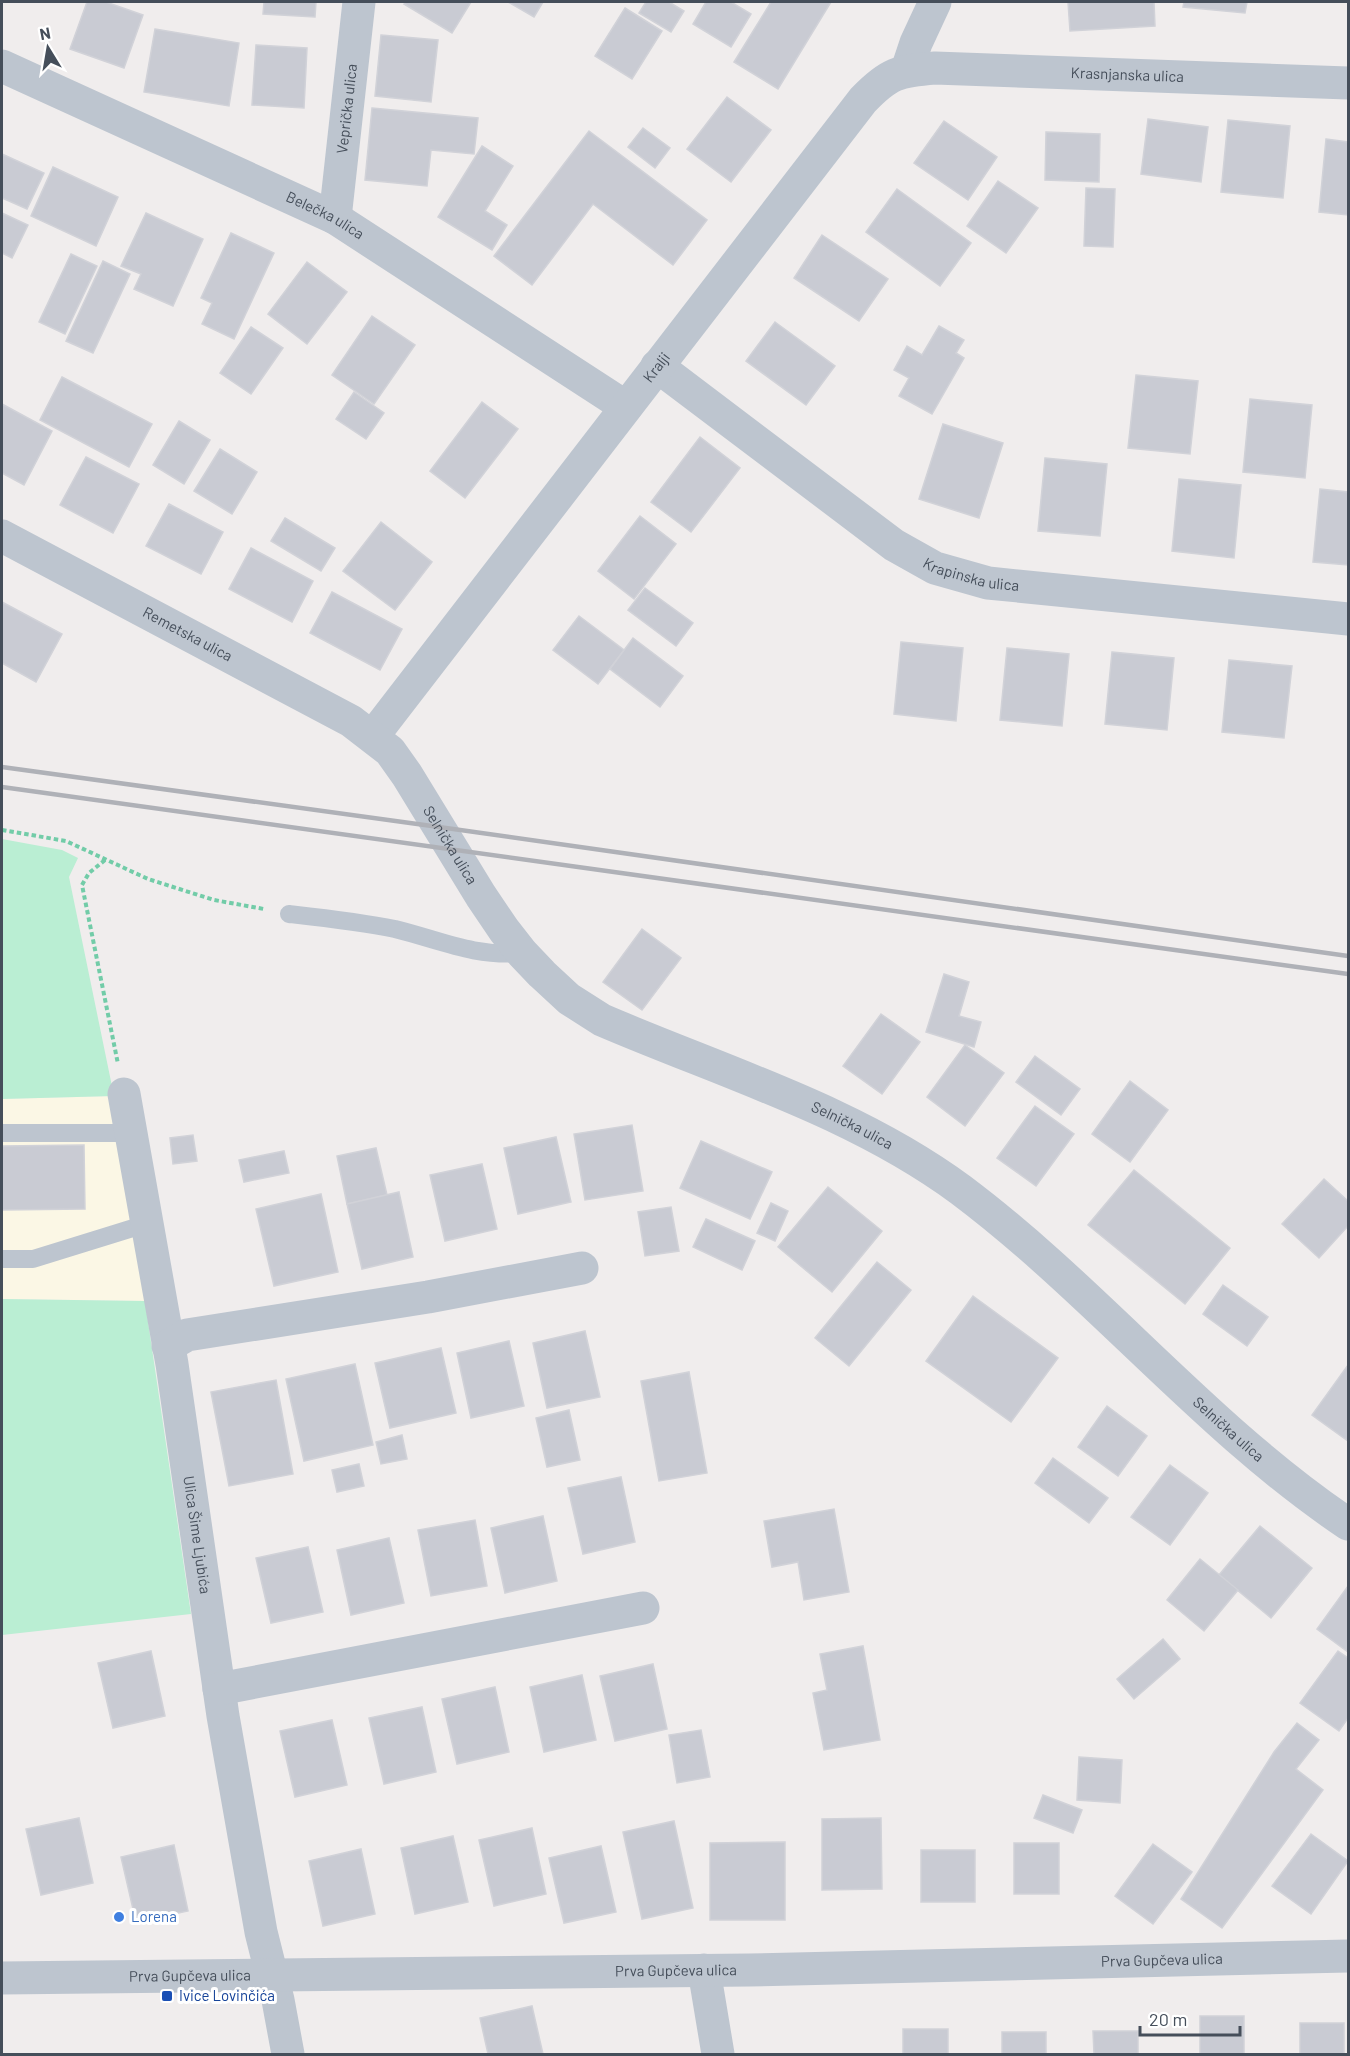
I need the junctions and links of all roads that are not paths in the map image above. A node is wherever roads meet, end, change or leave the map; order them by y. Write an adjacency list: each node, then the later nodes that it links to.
1 (359, 2): 6 (street, Veprička ulica)
2 (935, 2): 4 (street)
3 (2, 66): 6 (street, Belečka ulica)
4 (907, 70): 5 (street, Krasnjanska ulica); 7 (street, Kralji)
5 (1348, 83)
6 (335, 218): 8 (street, Belečka ulica)
7 (657, 366): 8 (street, Kralji); 10 (street, Krapinska ulica)
8 (626, 407): 11 (street, Kralji)
9 (2, 536): 11 (street, Remetska ulica)
10 (1348, 619)
11 (373, 736): 13 (street, Selnička ulica)
12 (289, 914): 13 (lane)
13 (522, 953): 21 (street, Selnička ulica)
14 (124, 1094): 16 (street, Ulica Šime Ljubića)
15 (2, 1133): 16 (lane)
16 (130, 1133): 17 (street, Ulica Šime Ljubića)
17 (146, 1224): 18 (lane); 20 (street, Ulica Šime Ljubića)
18 (2, 1259)
19 (582, 1268): 20 (street)
20 (168, 1346): 23 (street, Ulica Šime Ljubića)
21 (1348, 1524)
22 (643, 1608): 23 (street)
23 (219, 1689): 26 (street, Ulica Šime Ljubića)
24 (1348, 1956): 25 (street, Prva Gupčeva ulica)
25 (704, 1970): 26 (street, Prva Gupčeva ulica); 29 (street)
26 (272, 1974): 27 (street, Prva Gupčeva ulica); 28 (street, Ulica Šime Ljubića)
27 (2, 1978)
28 (288, 2055)
29 (718, 2055)

